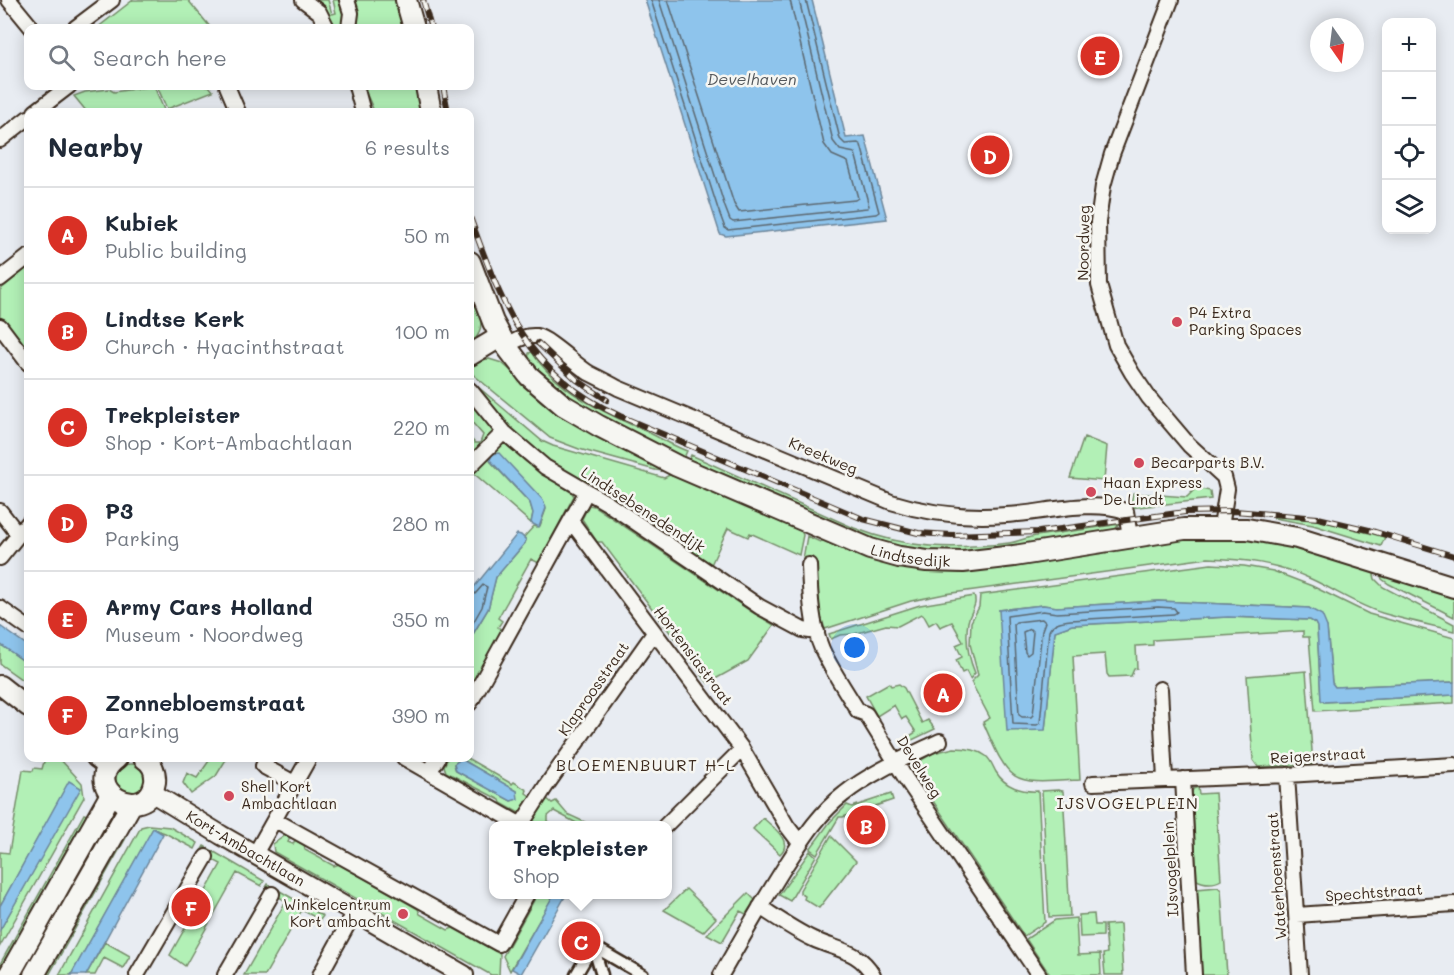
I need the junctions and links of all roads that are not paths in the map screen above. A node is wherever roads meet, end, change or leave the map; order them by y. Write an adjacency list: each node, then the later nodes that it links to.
1 (9, 0): 7 (street)
2 (112, 0): 8 (street)
3 (303, 0): 9 (street)
4 (347, 0): 10 (street)
5 (406, 0): 11 (main road)
6 (1171, 0): 36 (street, Noordweg)
7 (29, 24)
8 (80, 24)
9 (325, 24)
10 (350, 24)
11 (413, 24)
12 (64, 90): 16 (street)
13 (229, 90): 17 (street)
14 (357, 90): 18 (street)
15 (427, 90): 19 (main road)
16 (40, 108)
17 (236, 108)
18 (362, 108)
19 (431, 108)
20 (24, 121): 21 (street)
21 (0, 140)
22 (24, 260): 24 (street)
23 (474, 272): 26 (main road, Lindtsedijk)
24 (0, 279)
25 (0, 326): 28 (street)
26 (503, 341): 27 (main road); 38 (main road, Lindtsedijk); 38 (street, Kreekweg)
27 (474, 353)
28 (24, 358)
29 (474, 395): 30 (street, Lindtsebenedendijk)
30 (504, 432): 31 (street); 32 (street, Lindtsebenedendijk)
31 (474, 462)
32 (586, 491): 34 (street); 44 (street, Lindtsebenedendijk)
33 (0, 511): 37 (street)
34 (571, 521): 45 (street, Hortensiastraat); 48 (street)
35 (24, 527): 37 (street)
36 (1221, 527): 38 (main road, Lindtsedijk); 41 (main road, Lindtsedijk)
37 (18, 534): 39 (street)
38 (1130, 537)
39 (0, 558)
40 (809, 565): 44 (street, Develweg)
41 (1454, 587)
42 (0, 608): 43 (street)
43 (24, 625)
44 (817, 632): 58 (street, Develweg)
45 (654, 633): 51 (street, Hortensiastraat); 71 (street, Klaproosstraat)
46 (0, 686): 49 (street)
47 (1160, 689): 63 (street)
48 (474, 696)
49 (24, 704)
50 (940, 741): 58 (street)
51 (742, 749): 72 (street); 73 (street, Hortensiastraat)
52 (107, 762): 67 (main road)
53 (151, 762): 66 (main road)
54 (266, 762): 64 (street)
55 (307, 762): 64 (street)
56 (412, 762): 60 (street)
57 (436, 762): 60 (street)
58 (896, 763): 73 (street); 94 (street, Develweg)
59 (1454, 765): 61 (street, Reigerstraat)
60 (430, 771): 70 (street)
61 (1287, 775): 62 (street, Reigerstraat); 81 (street, Waterhoenstraat)
62 (1183, 778): 63 (street); 95 (street, IJsvogelplein)
63 (1165, 779): 65 (street)
64 (294, 783): 69 (street)
65 (1094, 783)
66 (151, 792): 68 (main road); 74 (street, Kort-Ambachtlaan)
67 (111, 794): 68 (main road); 83 (main road)
68 (132, 803): 84 (main road)
69 (275, 820): 74 (street); 77 (street)
70 (515, 821)
71 (524, 821)
72 (669, 821)
73 (800, 843): 79 (street)
74 (255, 855): 80 (street, Kort-Ambachtlaan)
75 (206, 857): 85 (street)
76 (272, 894): 86 (street)
77 (524, 899)
78 (1454, 904): 81 (street, Spechtstraat)
79 (760, 907): 92 (street); 93 (street)
80 (354, 913): 87 (street); 88 (street, Kort-Ambachtlaan)
81 (1297, 915): 96 (street, Waterhoenstraat)
82 (591, 943): 89 (street); 90 (street); 91 (street)
83 (9, 975)
84 (34, 975)
85 (137, 975)
86 (225, 975)
87 (320, 975)
88 (464, 975)
89 (576, 975)
90 (602, 975)
91 (643, 975)
92 (721, 975)
93 (873, 975)
94 (1039, 975)
95 (1194, 975)
96 (1300, 975)

